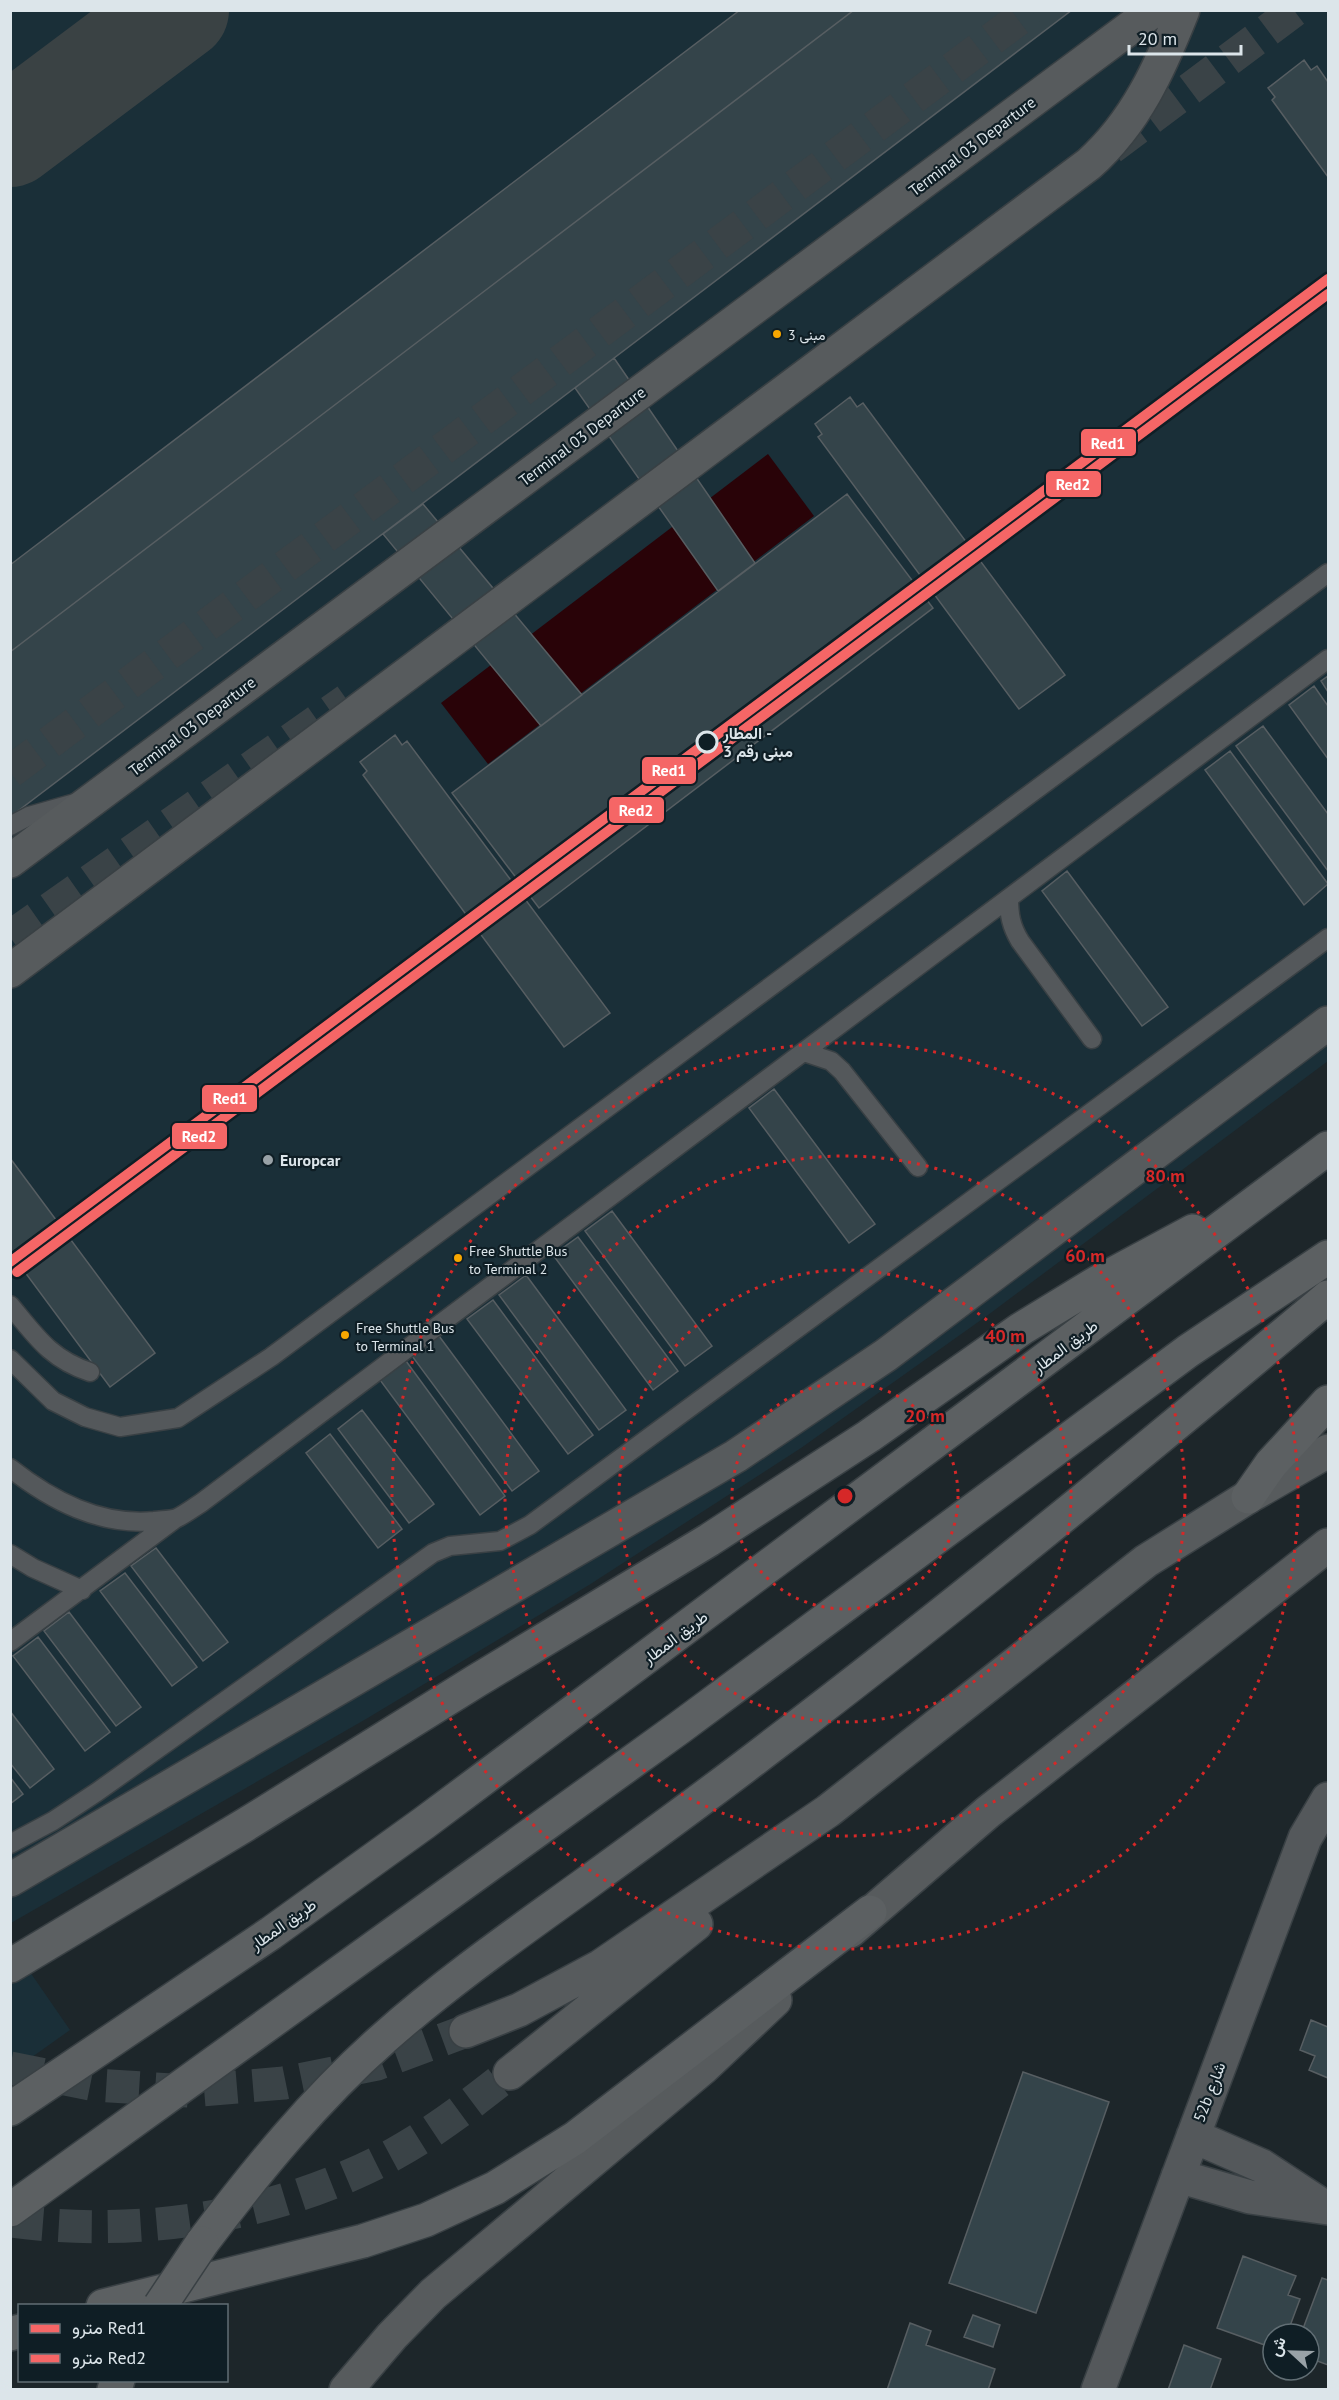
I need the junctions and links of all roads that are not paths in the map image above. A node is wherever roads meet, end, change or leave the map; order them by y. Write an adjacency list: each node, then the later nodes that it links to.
1 (1155, 10): 5 (main road, Terminal 03 Departure)
2 (1184, 10): 10 (main road)
3 (1329, 573): 20 (lane)
4 (1329, 659): 8 (lane)
5 (94, 799): 6 (lane); 7 (main road, Terminal 03 Departure)
6 (10, 826)
7 (10, 861)
8 (1009, 898): 12 (lane); 13 (lane)
9 (1329, 938): 33 (lane)
10 (10, 971)
11 (1329, 1023): 34 (main road)
12 (1092, 1039)
13 (804, 1052): 15 (lane); 26 (lane)
14 (1329, 1148): 16 (highway, طريق المطار)
15 (918, 1167)
16 (1260, 1201): 36 (highway); 39 (highway, طريق المطار)
17 (1329, 1257): 43 (highway)
18 (1329, 1297): 45 (highway, bridge)
19 (10, 1305): 21 (lane)
20 (10, 1359)
21 (90, 1372)
22 (1329, 1402): 25 (highway)
23 (1329, 1451): 25 (main road)
24 (10, 1468): 26 (lane)
25 (1248, 1497): 32 (main road)
26 (176, 1519): 29 (lane)
27 (1329, 1545): 35 (main road)
28 (10, 1554): 29 (lane)
29 (82, 1590): 30 (lane)
30 (10, 1642)
31 (1329, 1799): 40 (street, 52b شارع)
32 (828, 1811): 37 (main road); 38 (main road)
33 (10, 1844)
34 (10, 1880)
35 (870, 1912): 44 (highway); 46 (main road)
36 (10, 1966)
37 (466, 2031)
38 (510, 2073)
39 (10, 2109)
40 (1193, 2136): 41 (street, 52b شارع); 42 (street)
41 (1178, 2176): 42 (street); 47 (street, 52b شارع)
42 (1327, 2207)
43 (10, 2210)
44 (111, 2304)
45 (161, 2304)
46 (346, 2390)
47 (1098, 2390)

